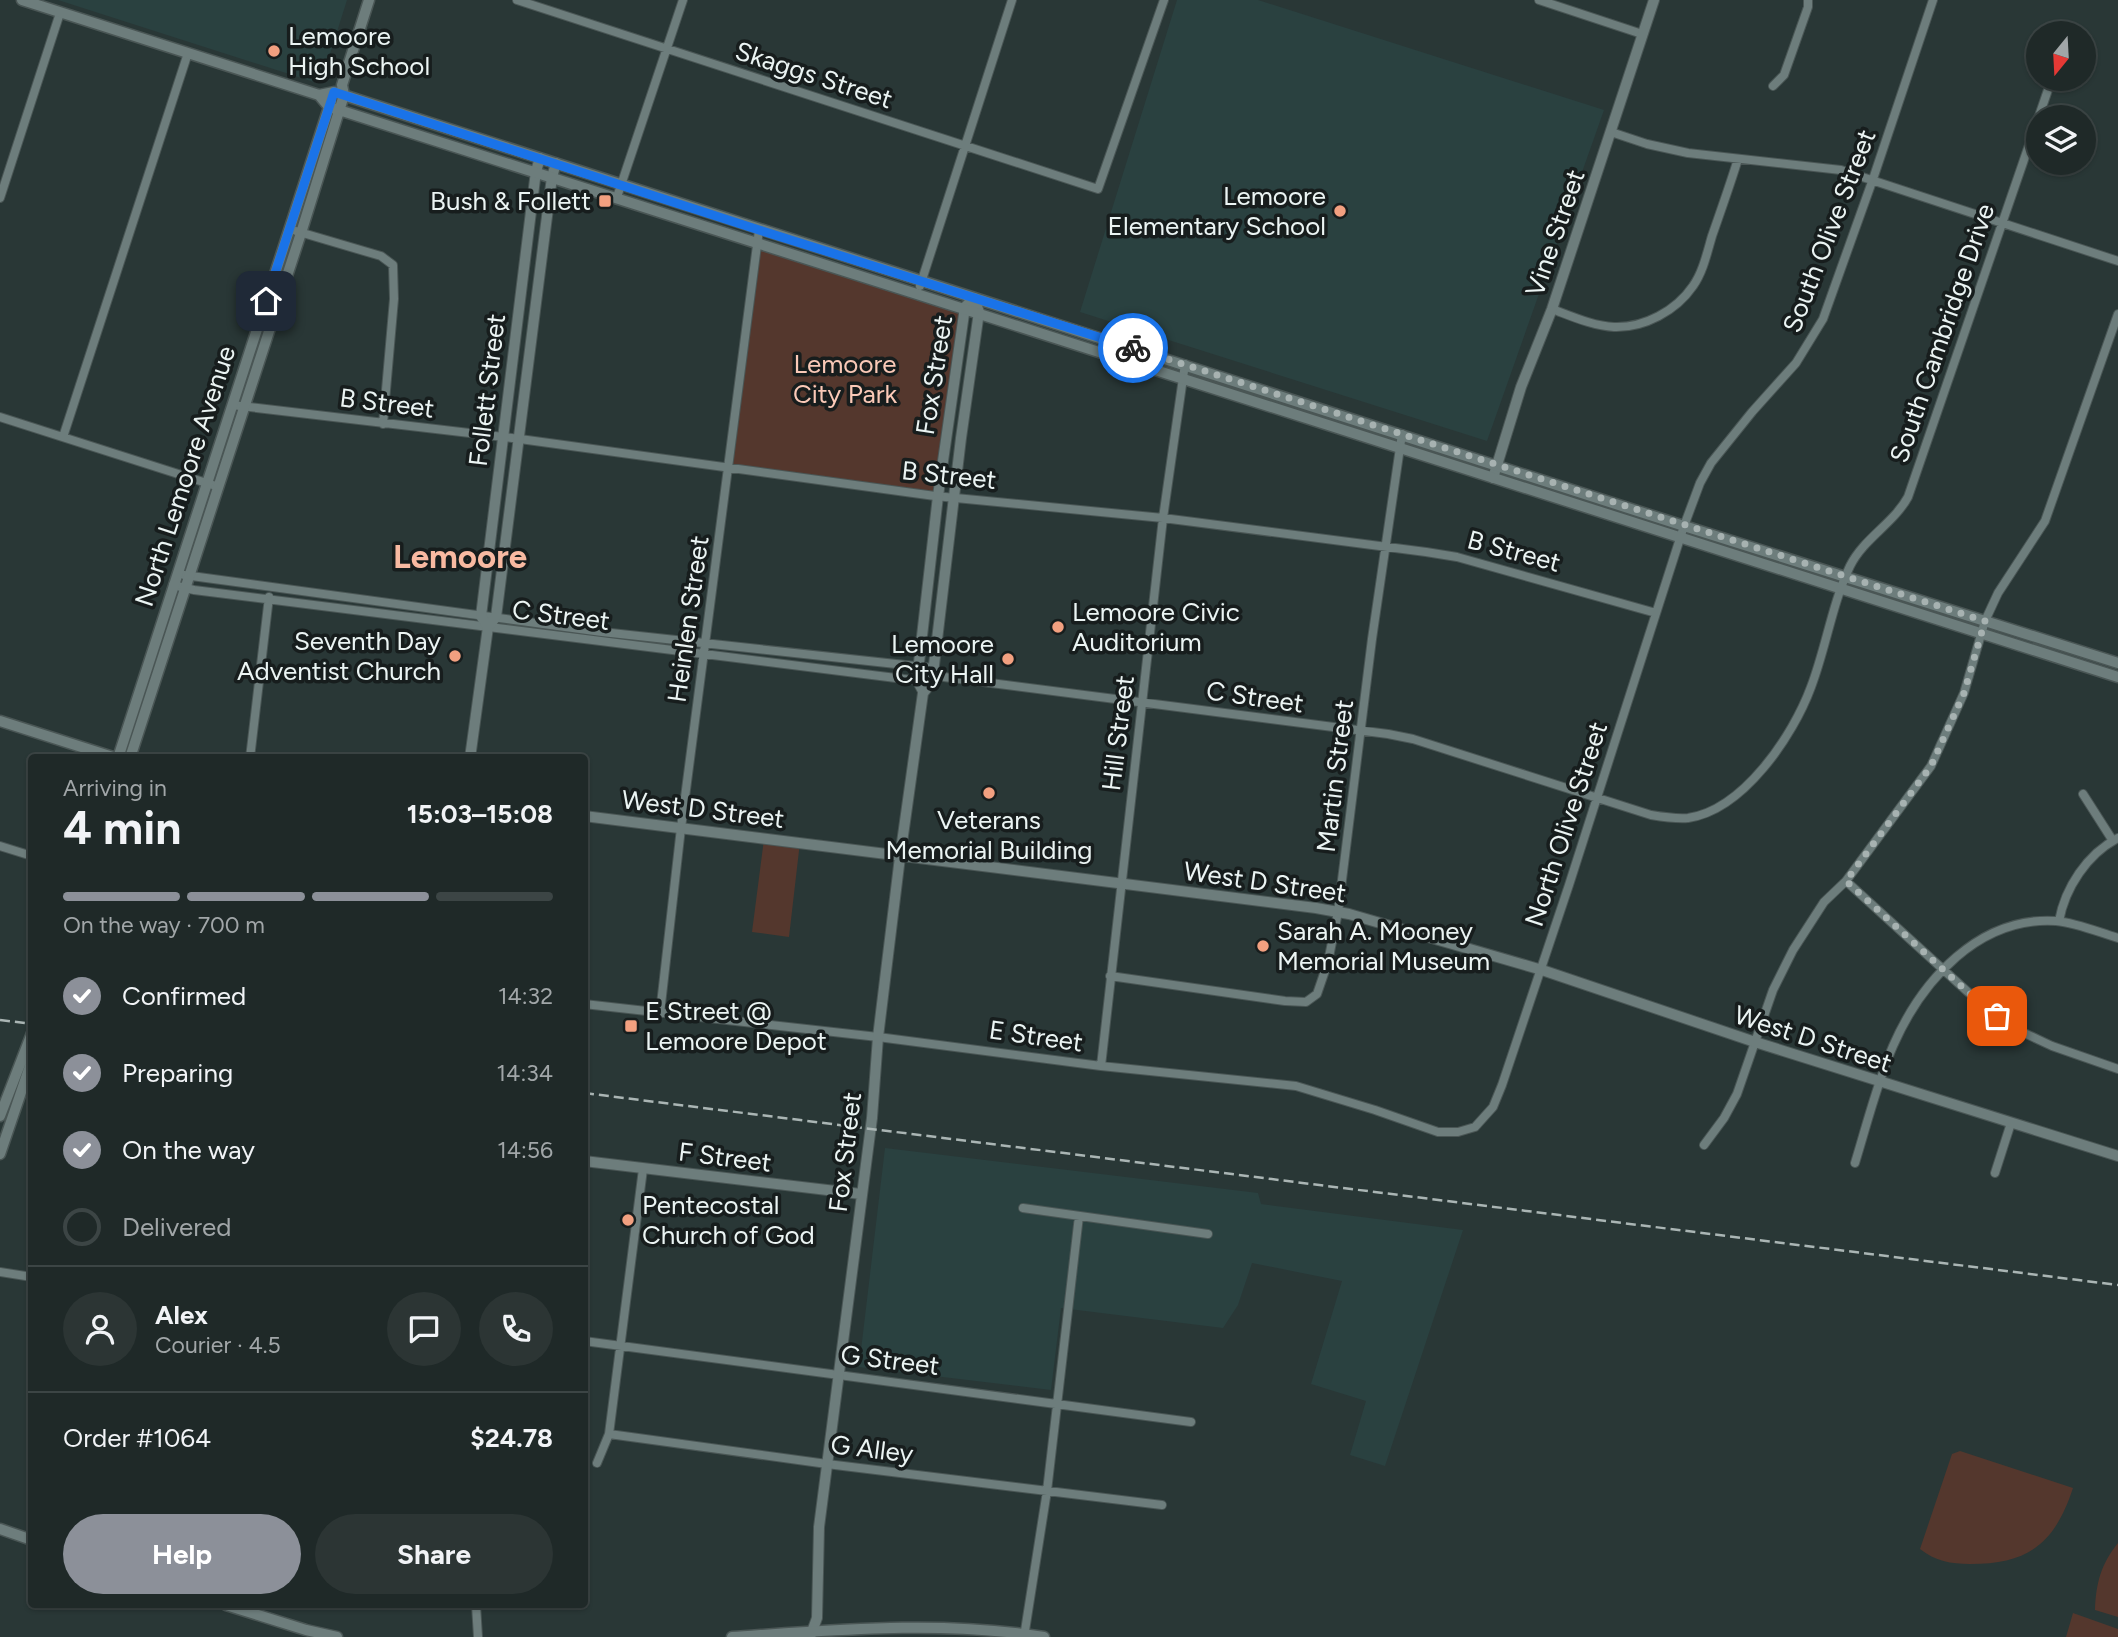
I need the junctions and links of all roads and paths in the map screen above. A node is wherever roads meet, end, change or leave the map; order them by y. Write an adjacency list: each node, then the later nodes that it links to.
1 (22, 0): 11 (main road)
2 (369, 0): 16 (main road, North Lemoore Avenue)
3 (517, 0): 13 (street, Skaggs Street)
4 (683, 0): 13 (street)
5 (1011, 0): 21 (street)
6 (1164, 0): 21 (street, Skaggs Street)
7 (1539, 0): 12 (street)
8 (1654, 0): 12 (street, Vine Street)
9 (1808, 0): 15 (street)
10 (1933, 0): 27 (street, South Olive Street)
11 (60, 13): 14 (main road); 30 (street)
12 (1642, 34): 20 (street, Vine Street)
13 (667, 50): 21 (street, Skaggs Street); 28 (street)
14 (188, 53): 18 (main road); 50 (street)
15 (1773, 86)
16 (340, 91): 18 (main road); 19 (main road, North Lemoore Avenue); 22 (main road)
17 (2048, 91): 31 (street, South Cambridge Drive)
18 (319, 95): 19 (main road)
19 (334, 108): 25 (main road); 32 (main road, North Lemoore Avenue); 34 (main road, North Lemoore Avenue)
20 (1611, 132): 23 (street); 40 (street, Vine Street)
21 (965, 146): 37 (street)
22 (540, 158): 24 (main road); 25 (street, Follett Street)
23 (1738, 159): 27 (street); 40 (street)
24 (556, 163): 26 (street, Follett Street); 28 (main road)
25 (536, 171): 26 (main road); 51 (street, Follett Street)
26 (552, 177): 29 (main road); 52 (street, Follett Street)
27 (1873, 179): 31 (street); 62 (street, South Olive Street)
28 (621, 184): 29 (street); 33 (main road)
29 (617, 197): 35 (main road)
30 (0, 198)
31 (2002, 222): 36 (street); 66 (street, South Cambridge Drive)
32 (289, 228): 34 (street); 45 (main road, North Lemoore Avenue)
33 (759, 230): 35 (street, Heinlen Street); 37 (main road)
34 (302, 233): 46 (main road, North Lemoore Avenue); 48 (street)
35 (758, 243): 37 (main road); 55 (street, Heinlen Street)
36 (2118, 261)
37 (919, 287): 38 (main road); 39 (main road)
38 (974, 298): 39 (street, Fox Street); 41 (street, Fox Street); 43 (main road)
39 (965, 307): 41 (main road); 59 (street, Fox Street)
40 (1552, 309): 54 (street, Vine Street)
41 (979, 312): 44 (main road); 60 (street, Fox Street)
42 (2118, 314): 75 (street)
43 (1185, 364): 44 (street, Hill Street); 49 (main road)
44 (1184, 379): 53 (main road); 61 (street, Hill Street)
45 (232, 405): 46 (street, B Street); 57 (main road, North Lemoore Avenue)
46 (245, 406): 48 (street, B Street); 58 (main road, North Lemoore Avenue)
47 (0, 417): 50 (street)
48 (383, 424): 51 (street, B Street)
49 (1402, 434): 53 (street, Martin Street); 54 (main road)
50 (63, 437): 57 (street)
51 (501, 437): 52 (street, B Street); 73 (street, Follett Street)
52 (520, 439): 55 (street, B Street); 74 (street, Follett Street)
53 (1400, 448): 56 (main road); 64 (street, Martin Street)
54 (1497, 465): 56 (street, Vine Street); 62 (main road)
55 (729, 468): 59 (street, B Street); 78 (street, Heinlen Street)
56 (1493, 478): 63 (main road)
57 (207, 482): 58 (street); 65 (main road, North Lemoore Avenue)
58 (219, 487): 65 (main road, North Lemoore Avenue)
59 (938, 496): 60 (street, B Street); 81 (street, Fox Street)
60 (954, 498): 61 (street, B Street); 82 (street, Fox Street)
61 (1163, 518): 64 (street, B Street); 88 (street, Hill Street)
62 (1684, 526): 63 (street, North Olive Street); 66 (main road)
63 (1680, 539): 70 (main road); 72 (street, North Olive Street)
64 (1386, 548): 72 (street, B Street); 90 (street, Martin Street)
65 (183, 575): 67 (main road, North Lemoore Avenue); 68 (street, C Street); 69 (main road, North Lemoore Avenue)
66 (1846, 578): 70 (street, South Cambridge Drive); 75 (main road)
67 (173, 585): 69 (street, C Street); 92 (main road, North Lemoore Avenue)
68 (270, 587): 71 (street); 73 (street, C Street)
69 (185, 589): 71 (street, C Street); 93 (main road, North Lemoore Avenue)
70 (1841, 590): 77 (main road); 97 (street, C Street)
71 (269, 600): 76 (street, C Street); 94 (street)
72 (1656, 613): 97 (street, North Olive Street)
73 (481, 616): 74 (street, C Street); 76 (street)
74 (496, 617): 76 (street); 78 (street, C Street)
75 (1985, 621): 77 (street); 80 (main road)
76 (488, 627): 79 (street, C Street); 95 (street)
77 (1982, 634): 84 (main road); 104 (street)
78 (705, 643): 79 (street, Heinlen Street); 81 (street, C Street)
79 (704, 654): 85 (street, C Street); 99 (street, Heinlen Street)
80 (2118, 663)
81 (918, 666): 82 (street, C Street); 85 (street, Fox Street)
82 (933, 668): 83 (street); 86 (street, Fox Street)
83 (942, 676): 86 (street); 88 (street, C Street)
84 (2118, 677)
85 (916, 680): 86 (street, C Street); 87 (street)
86 (932, 682): 87 (street)
87 (923, 691): 103 (street, Fox Street)
88 (1143, 703): 90 (street, C Street); 105 (street, Hill Street)
89 (0, 721): 91 (main road)
90 (1362, 732): 97 (street, C Street); 106 (street, Martin Street)
91 (104, 754)
92 (118, 754)
93 (131, 754)
94 (250, 754)
95 (471, 754)
96 (2083, 794): 100 (street)
97 (1597, 797): 109 (street, North Olive Street)
98 (588, 816): 99 (street, West D Street)
99 (681, 828): 103 (street, West D Street); 113 (street, Heinlen Street)
100 (2116, 840): 107 (street)
101 (0, 846): 102 (street)
102 (28, 855)
103 (900, 856): 105 (street, West D Street); 114 (street, Fox Street)
104 (1846, 881): 110 (street); 115 (street)
105 (1121, 885): 106 (street, West D Street); 111 (street, Hill Street)
106 (1338, 912): 109 (street, West D Street); 111 (street, Martin Street)
107 (2059, 921): 108 (street); 110 (street)
108 (2118, 938)
109 (1542, 970): 115 (street, West D Street); 123 (street, North Olive Street)
110 (1944, 970): 118 (street); 119 (street)
111 (1110, 976): 117 (street, Hill Street)
112 (588, 1004): 113 (street, E Street)
113 (660, 1013): 114 (street, E Street)
114 (878, 1037): 117 (street, E Street); 131 (street, Fox Street)
115 (1755, 1042): 119 (street, West D Street); 124 (street)
116 (28, 1053): 120 (main road)
117 (1101, 1066): 123 (street, E Street)
118 (2118, 1069)
119 (1880, 1083): 122 (street, West D Street); 128 (street)
120 (22, 1084): 121 (main road); 125 (main road)
121 (0, 1116)
122 (2011, 1123): 126 (street, West D Street); 130 (street)
123 (1475, 1127)
124 (1704, 1145)
125 (0, 1154)
126 (2118, 1156)
127 (588, 1162): 129 (street, F Street)
128 (1855, 1163)
129 (643, 1169): 131 (street, F Street); 138 (street)
130 (1995, 1173)
131 (862, 1194): 139 (street, Fox Street)
132 (1023, 1208): 133 (street)
133 (1079, 1216): 134 (street); 140 (street)
134 (1208, 1234)
135 (0, 1272): 136 (street)
136 (28, 1276)
137 (588, 1341): 138 (street, G Street)
138 (619, 1345): 139 (street, G Street); 142 (street)
139 (839, 1375): 140 (street, G Street); 144 (street, Fox Street)
140 (1057, 1404): 141 (street, G Street); 145 (street)
141 (1191, 1422)
142 (609, 1434): 143 (street); 144 (street, G Alley)
143 (597, 1463)
144 (827, 1464): 145 (street, G Alley); 151 (street, Fox Street)
145 (1047, 1491): 146 (street, G Alley); 154 (street)
146 (1161, 1505)
147 (0, 1530): 148 (main road)
148 (28, 1539)
149 (244, 1608): 155 (main road)
150 (476, 1608): 156 (street)
151 (817, 1618): 152 (street); 153 (street, Fox Street)
152 (826, 1634): 153 (main road); 154 (main road)
153 (810, 1635): 157 (main road)
154 (1026, 1636): 158 (main road)
155 (337, 1637)
156 (478, 1637)
157 (732, 1637)
158 (1044, 1637)

